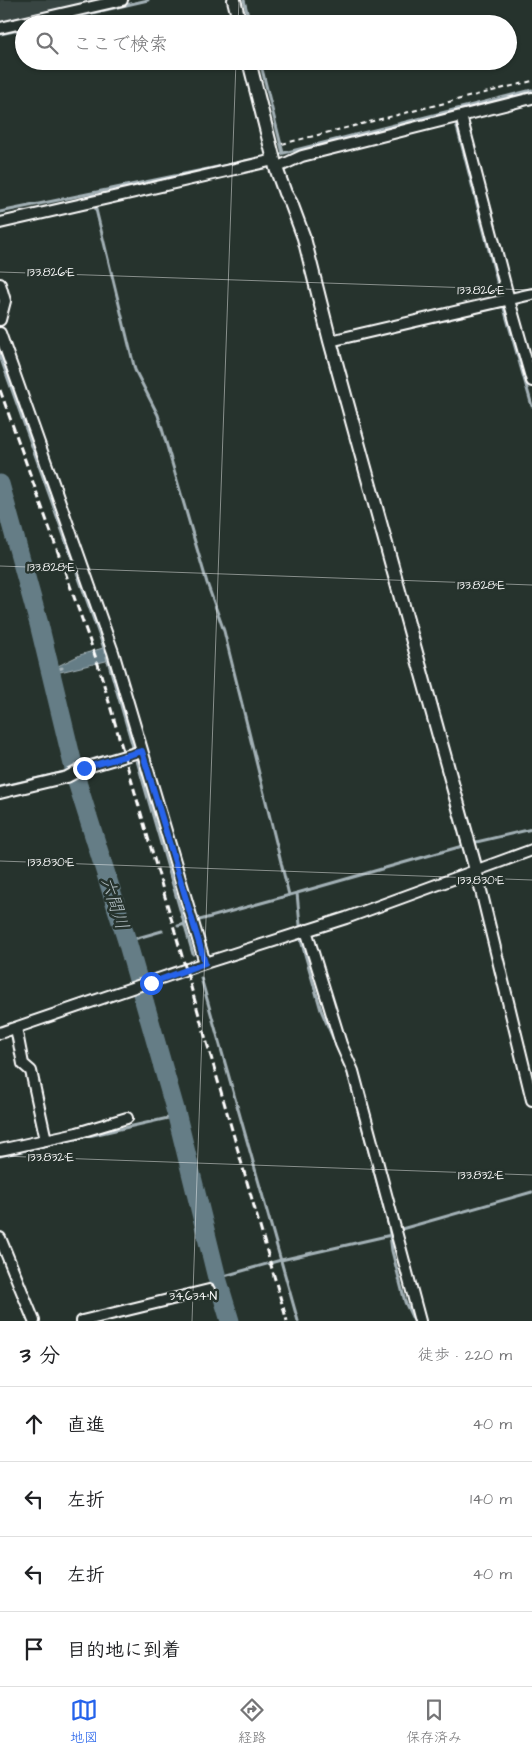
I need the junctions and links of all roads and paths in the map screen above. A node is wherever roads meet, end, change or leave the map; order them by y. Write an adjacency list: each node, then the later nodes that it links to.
1 (122, 0): 3 (street)
2 (234, 0): 4 (street)
3 (57, 15)
4 (238, 15)
5 (15, 25): 6 (street)
6 (0, 28)
7 (251, 70): 12 (street)
8 (532, 81): 11 (path)
9 (532, 98): 10 (street)
10 (456, 117): 12 (street); 16 (street)
11 (285, 143)
12 (274, 159): 13 (street); 19 (street)
13 (0, 222)
14 (0, 284): 17 (street)
15 (532, 294): 16 (street)
16 (505, 301): 19 (street); 20 (street)
17 (0, 320)
18 (0, 333): 21 (street)
19 (330, 341): 24 (street)
20 (532, 381)
21 (137, 752): 22 (street); 26 (street)
22 (0, 793)
23 (532, 850): 24 (street)
24 (476, 870): 25 (street); 29 (street)
25 (306, 930): 26 (street); 37 (street)
26 (205, 963): 27 (street)
27 (16, 1028): 28 (street); 31 (street)
28 (0, 1033)
29 (532, 1100)
30 (128, 1118): 31 (street)
31 (46, 1140): 32 (street)
32 (0, 1150)
33 (0, 1238): 35 (street)
34 (209, 1290): 36 (street)
35 (34, 1321)
36 (82, 1321)
37 (420, 1321)

